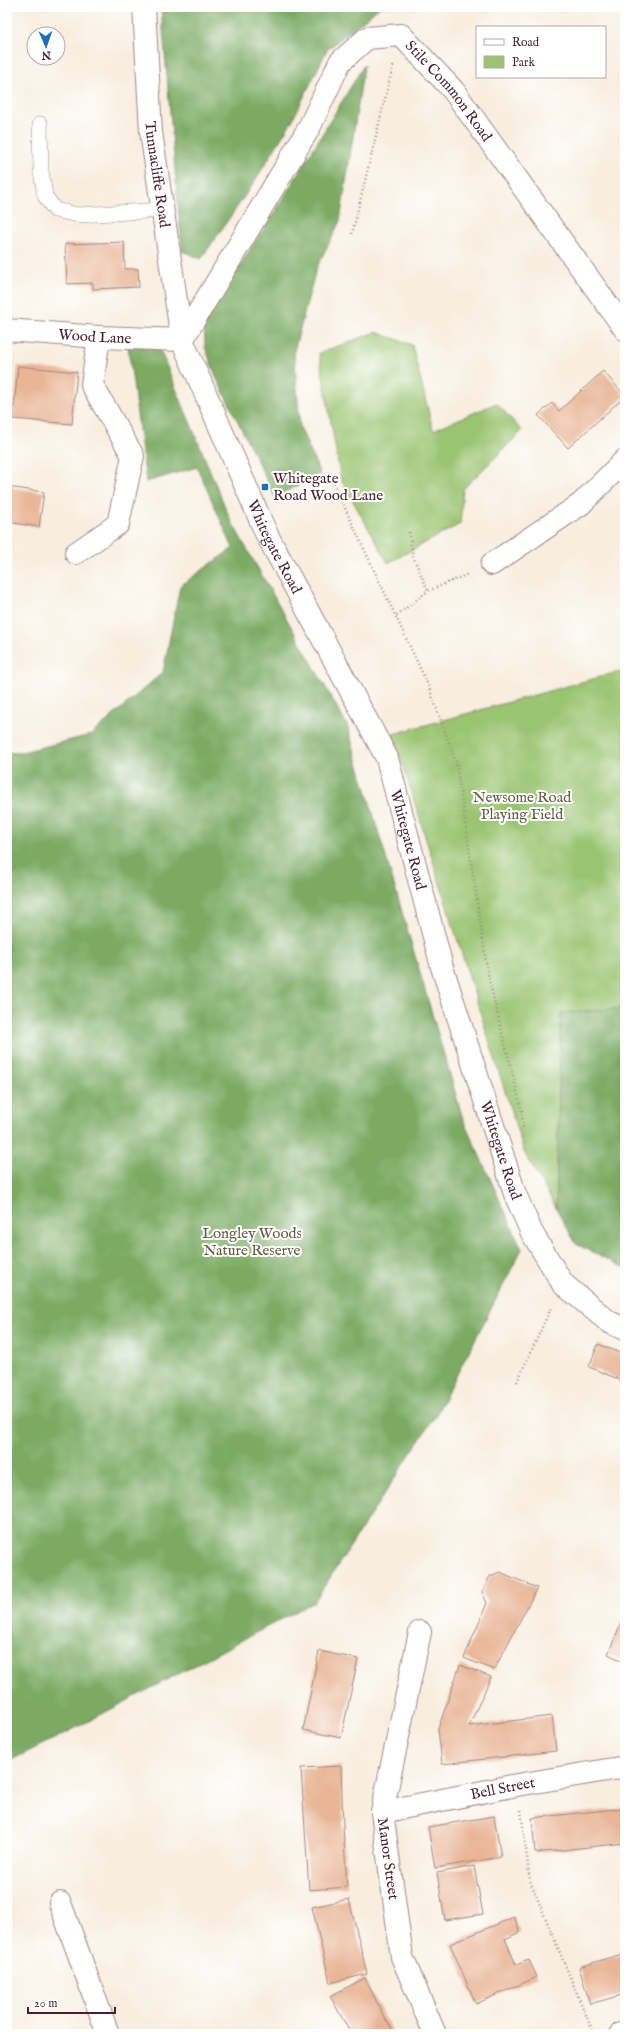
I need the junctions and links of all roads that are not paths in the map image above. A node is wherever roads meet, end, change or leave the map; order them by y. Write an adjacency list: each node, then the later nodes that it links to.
1 (144, 7): 3 (street, Tunnacliffe Road)
2 (40, 124): 3 (lane)
3 (163, 210): 7 (street, Tunnacliffe Road)
4 (625, 329): 7 (street, Stile Common Road)
5 (7, 330): 6 (street, Wood Lane)
6 (99, 337): 7 (street, Wood Lane); 9 (street)
7 (182, 340): 11 (street, Whitegate Road)
8 (625, 460): 10 (street)
9 (76, 553)
10 (492, 564)
11 (625, 1329)
12 (420, 1632): 14 (street, Manor Street)
13 (623, 1762): 14 (street, Bell Street)
14 (382, 1812): 18 (street, Manor Street)
15 (60, 1903): 17 (street)
16 (625, 2033): 19 (street)
17 (108, 2034)
18 (435, 2034)
19 (622, 2034)

